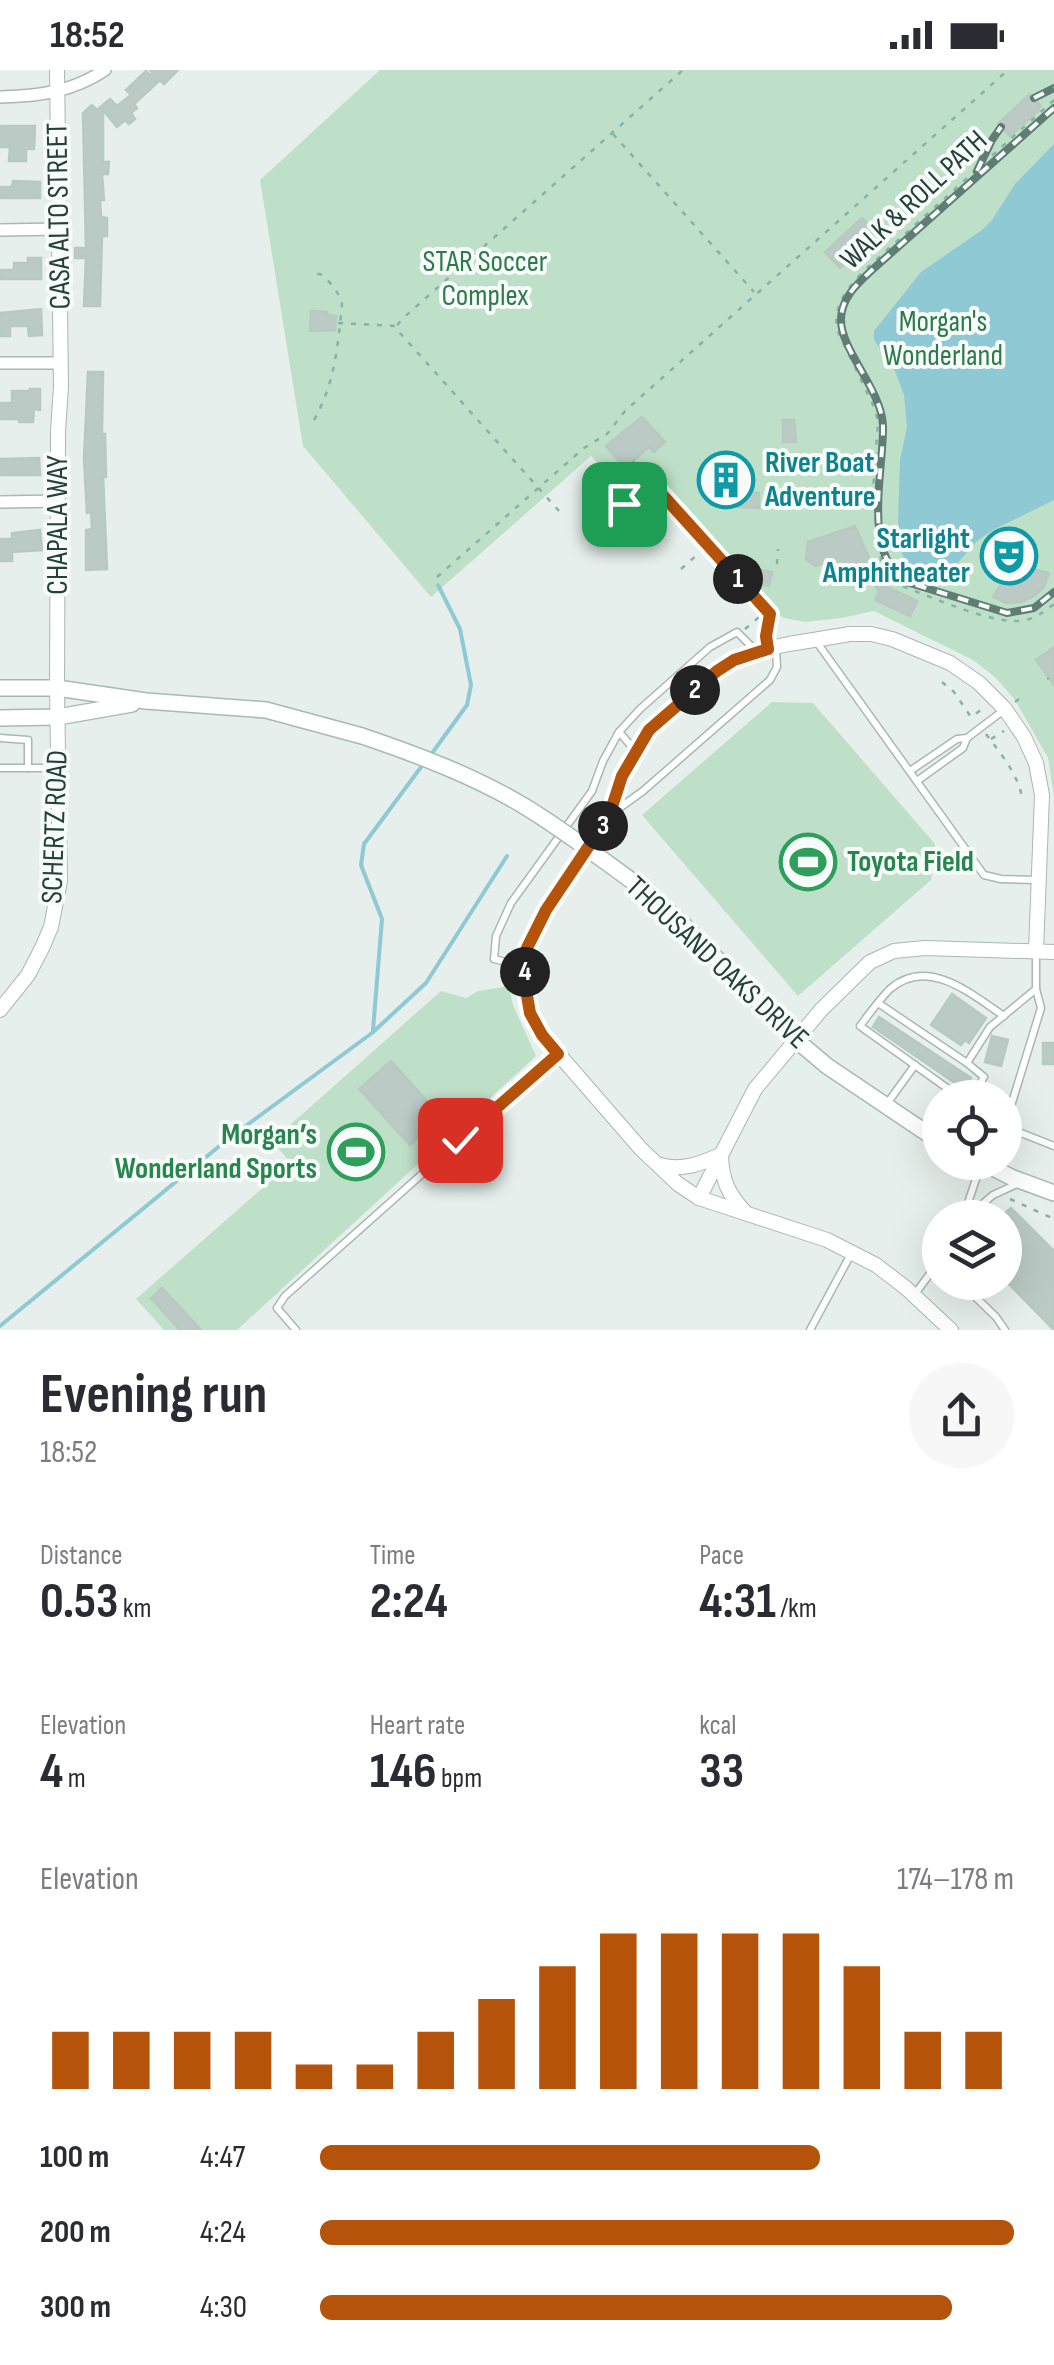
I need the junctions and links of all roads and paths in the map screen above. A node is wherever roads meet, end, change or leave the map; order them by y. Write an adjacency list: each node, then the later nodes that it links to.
1 (57, 70): 5 (street, CASA ALTO STREET)
2 (105, 70): 5 (street)
3 (683, 70): 8 (path)
4 (1008, 70): 12 (path)
5 (58, 92): 6 (street); 10 (street, CASA ALTO STREET)
6 (0, 97)
7 (1054, 100): 32 (path, WALK & ROLL PATH)
8 (612, 132): 12 (path); 14 (path)
9 (0, 230): 10 (street)
10 (60, 230): 15 (street, CASA ALTO STREET)
11 (315, 274): 13 (path)
12 (756, 294): 18 (path)
13 (339, 323): 14 (path); 17 (path)
14 (398, 326): 22 (path)
15 (61, 362): 16 (street); 23 (street, CHAPALA WAY)
16 (0, 363)
17 (314, 420)
18 (608, 434): 19 (path); 22 (path)
19 (613, 440)
20 (632, 461): 21 (path)
21 (650, 481): 25 (path); 27 (path)
22 (539, 487): 26 (path); 31 (path)
23 (59, 501): 24 (street); 39 (street, CHAPALA WAY)
24 (0, 502)
25 (624, 504)
26 (559, 511)
27 (708, 545): 30 (path); 33 (path)
28 (778, 549): 29 (path)
29 (777, 564)
30 (681, 569)
31 (437, 577)
32 (1054, 604)
33 (766, 611): 34 (path); 36 (path)
34 (740, 634): 36 (lane); 48 (lane)
35 (816, 640): 36 (street); 42 (street); 56 (lane)
36 (767, 649): 52 (street); 59 (lane)
37 (942, 682): 43 (path)
38 (0, 688): 39 (main road, THOUSAND OAKS DRIVE)
39 (57, 688): 41 (main road, THOUSAND OAKS DRIVE); 44 (street, SCHERTZ ROAD)
40 (1023, 696): 42 (path)
41 (146, 701): 44 (main road, THOUSAND OAKS DRIVE); 68 (main road, THOUSAND OAKS DRIVE, bridge)
42 (1010, 706): 46 (lane); 60 (street)
43 (986, 707)
44 (58, 717): 45 (main road, THOUSAND OAKS DRIVE); 55 (street, SCHERTZ ROAD)
45 (0, 718)
46 (981, 728): 50 (lane); 51 (path)
47 (1004, 731): 51 (path)
48 (619, 732): 52 (lane); 63 (lane)
49 (0, 738): 54 (lane)
50 (967, 738): 56 (lane); 57 (lane)
51 (990, 740): 58 (path)
52 (635, 750): 59 (street)
53 (0, 768): 54 (lane)
54 (28, 768): 55 (lane)
55 (59, 768): 66 (street, SCHERTZ ROAD)
56 (910, 771): 57 (lane)
57 (917, 781): 60 (lane)
58 (1022, 796)
59 (609, 816): 63 (street)
60 (1039, 880): 61 (street)
61 (1036, 951): 62 (street); 64 (lane); 68 (street)
62 (1054, 952)
63 (525, 967): 69 (street)
64 (1036, 989): 67 (lane); 76 (lane)
65 (878, 1003): 67 (lane); 70 (lane); 71 (lane)
66 (0, 1010)
67 (1004, 1016): 70 (lane)
68 (795, 1039): 74 (main road, THOUSAND OAKS DRIVE); 77 (street)
69 (558, 1054): 78 (street); 93 (lane)
70 (967, 1063): 73 (lane)
71 (915, 1065): 72 (lane); 74 (lane)
72 (936, 1080)
73 (982, 1080)
74 (885, 1106): 75 (main road, THOUSAND OAKS DRIVE)
75 (922, 1130)
76 (1054, 1146)
77 (721, 1155): 78 (street); 83 (street); 85 (street)
78 (656, 1164): 83 (street)
79 (1019, 1180): 80 (main road)
80 (1023, 1182): 81 (main road); 84 (lane)
81 (1054, 1193)
82 (1004, 1197): 86 (path)
83 (699, 1198): 85 (street)
84 (987, 1200)
85 (746, 1213): 87 (street)
86 (1054, 1219)
87 (852, 1252): 89 (street); 94 (lane)
88 (922, 1285): 89 (lane)
89 (914, 1295): 95 (street)
90 (977, 1300): 91 (lane)
91 (1004, 1328): 92 (lane)
92 (1014, 1329)
93 (296, 1330)
94 (810, 1330)
95 (951, 1330)

